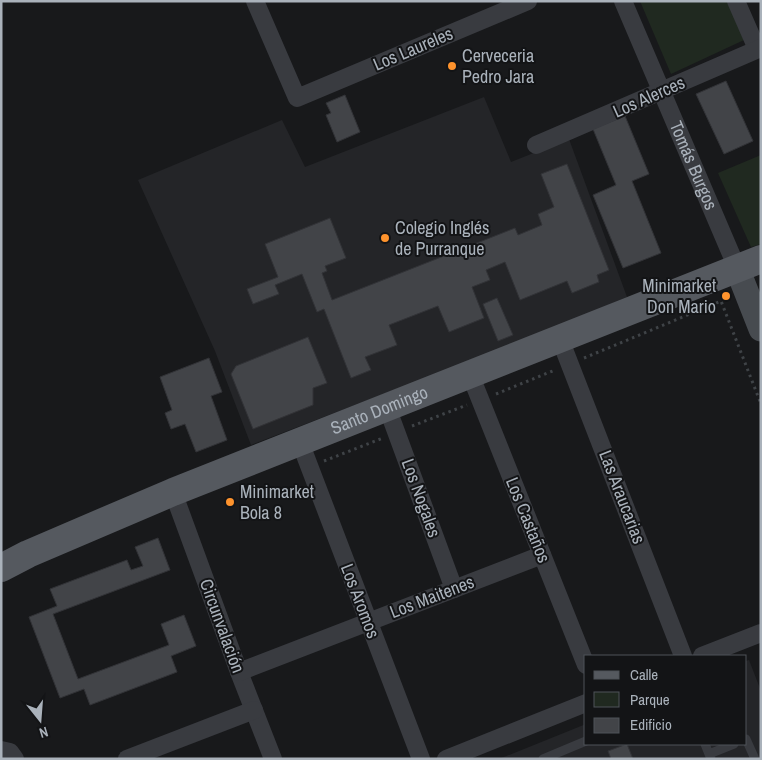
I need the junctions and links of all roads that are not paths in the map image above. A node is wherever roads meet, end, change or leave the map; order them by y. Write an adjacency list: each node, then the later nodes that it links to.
1 (255, 1): 2 (street, Los Laureles)
2 (528, 1)
3 (623, 1): 6 (street, Tomás Burgos)
4 (736, 1): 5 (street)
5 (759, 48): 6 (street, Los Alerces)
6 (662, 91): 7 (street, Los Alerces); 8 (street, Tomás Burgos)
7 (536, 145)
8 (749, 264): 9 (street, Tomás Burgos); 10 (main road, Santo Domingo)
9 (761, 329)
10 (560, 338): 11 (main road, Santo Domingo); 20 (street, Las Araucarias)
11 (470, 374): 12 (main road, Santo Domingo); 15 (street, Los Castaños)
12 (387, 407): 13 (main road, Santo Domingo); 17 (street, Los Nogales)
13 (300, 442): 14 (main road, Santo Domingo); 18 (street, Los Aromos)
14 (173, 492): 16 (main road, Santo Domingo); 23 (street, Circunvalación)
15 (542, 555): 17 (street, Los Maitenes); 22 (street, Los Castaños)
16 (1, 568)
17 (454, 589): 18 (street, Los Maitenes)
18 (367, 622): 23 (street, Los Maitenes); 32 (street, Los Aromos)
19 (761, 633): 21 (street)
20 (683, 655)
21 (705, 655)
22 (584, 660)
23 (239, 672): 25 (street, Circunvalación)
24 (584, 704): 33 (street)
25 (254, 710): 30 (street); 31 (street, Circunvalación)
26 (747, 741): 35 (lane)
27 (584, 742): 34 (lane)
28 (732, 745): 29 (lane)
29 (710, 756)
30 (127, 759)
31 (273, 759)
32 (420, 759)
33 (446, 759)
34 (543, 759)
35 (755, 759)

